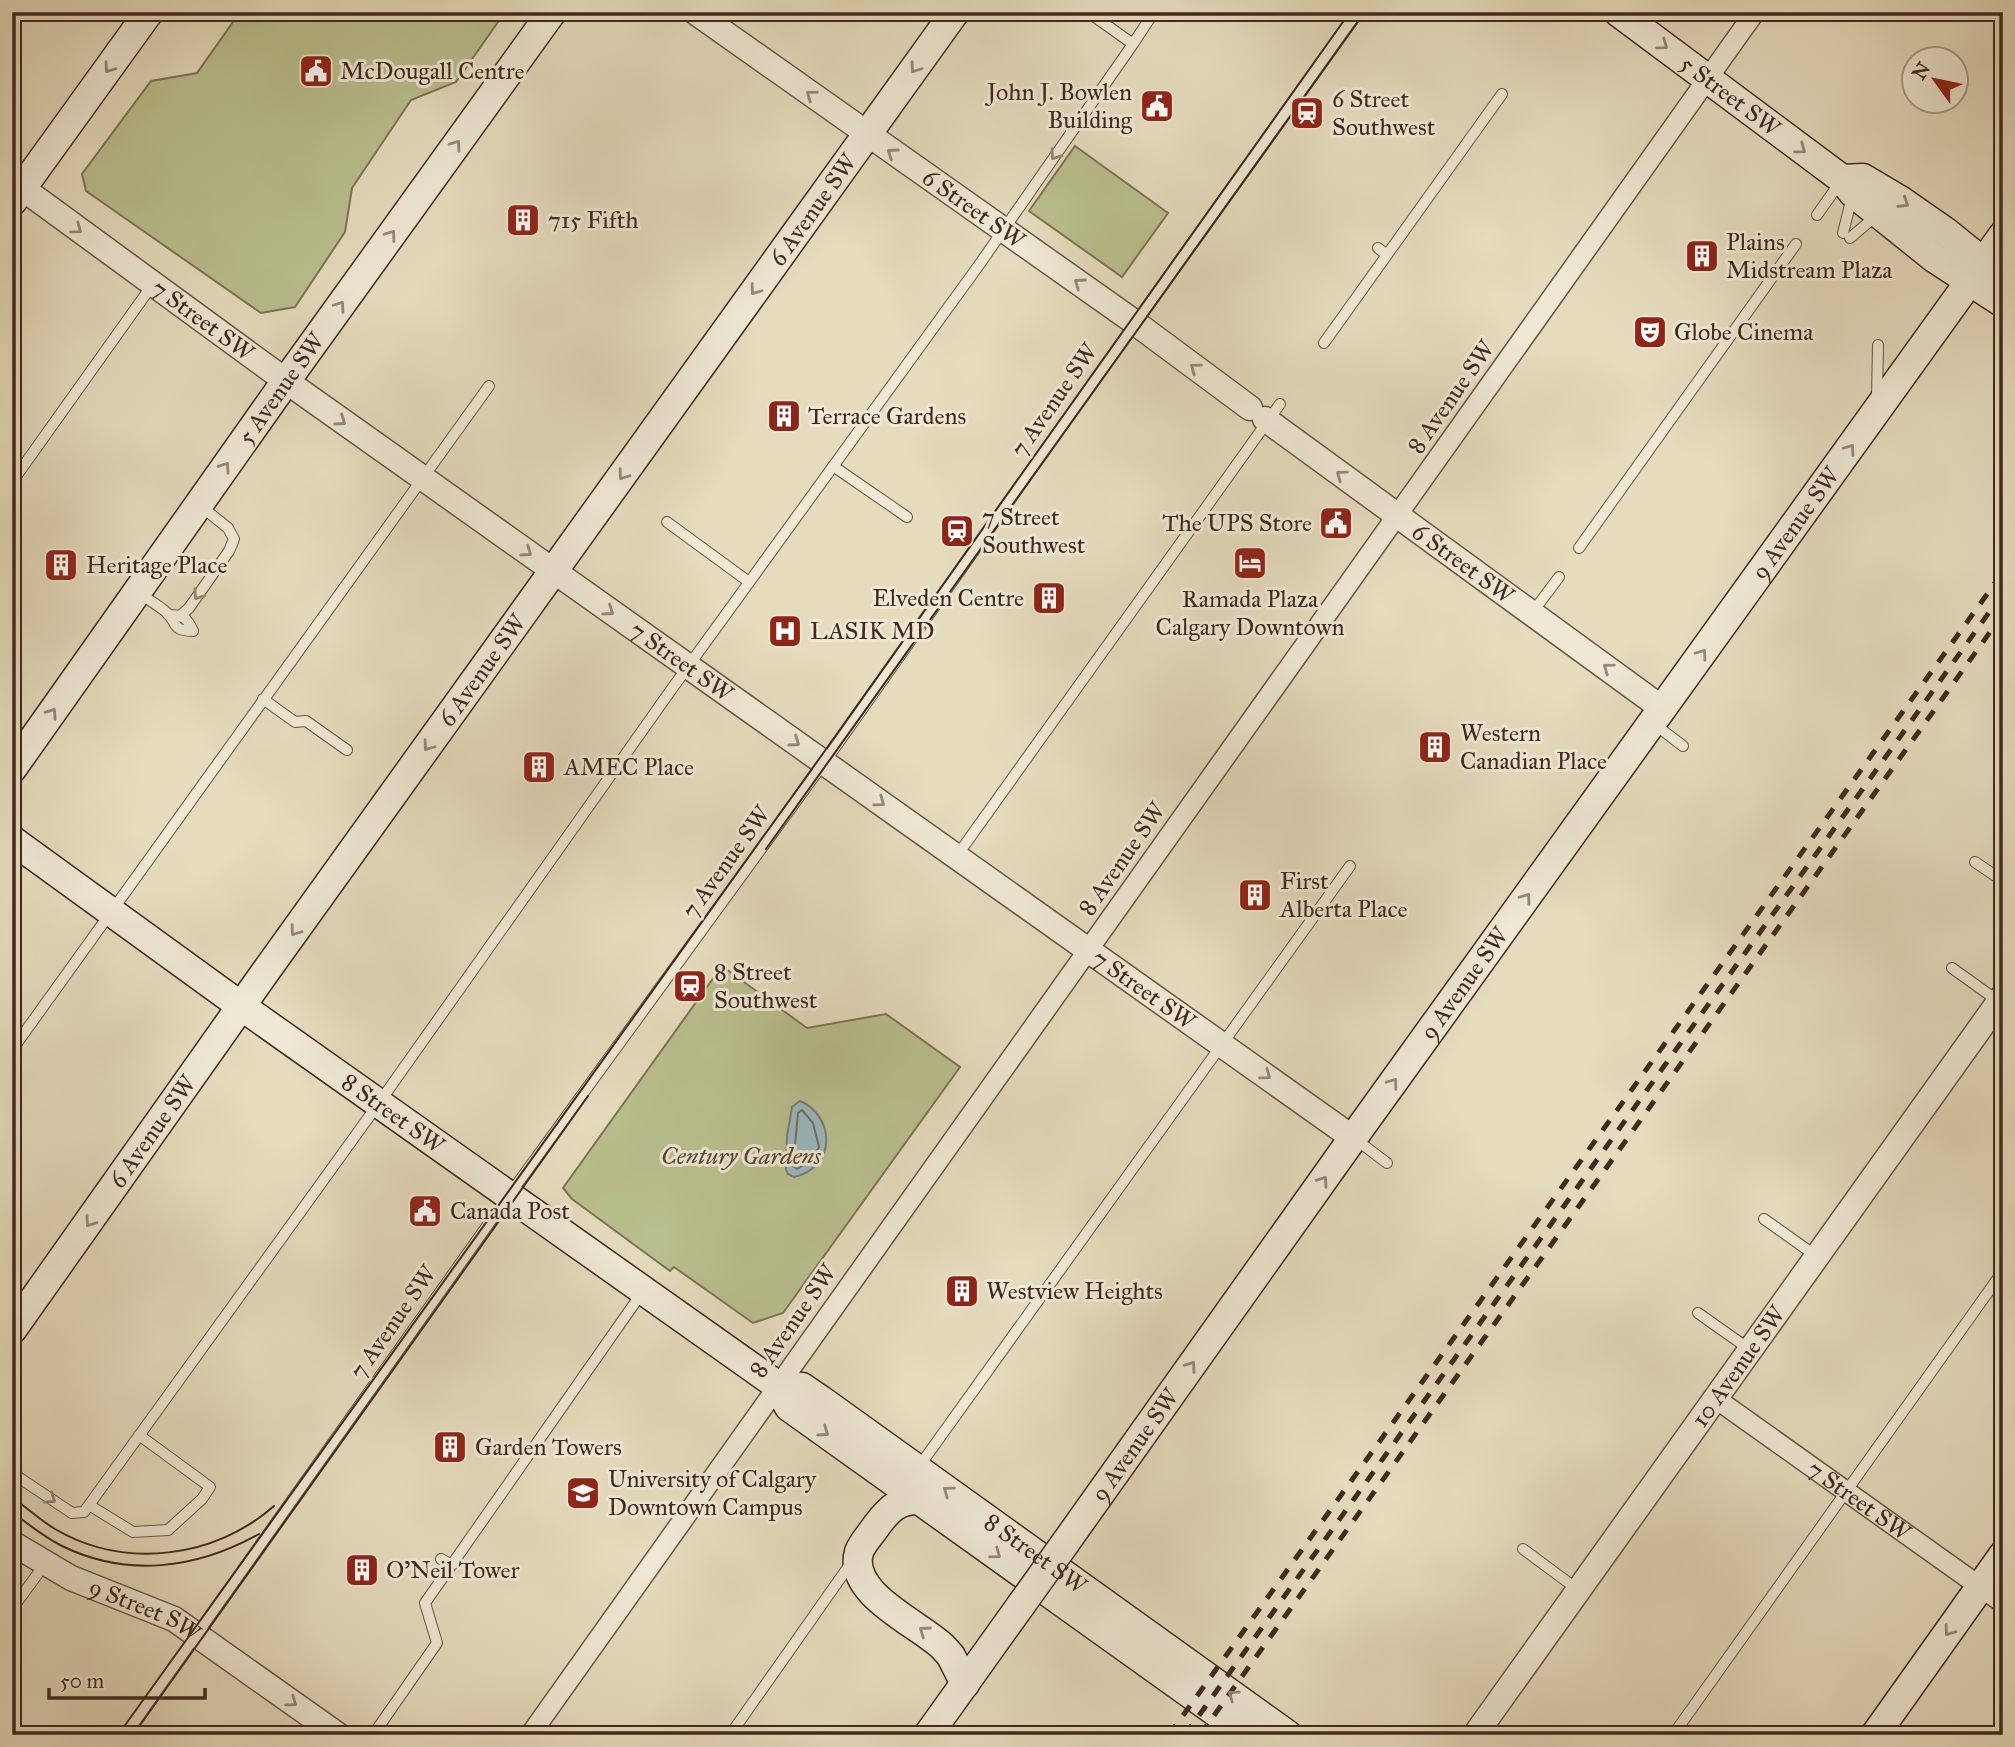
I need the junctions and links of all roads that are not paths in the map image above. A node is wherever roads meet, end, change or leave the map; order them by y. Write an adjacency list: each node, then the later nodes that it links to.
1 (149, 12): 15 (main road, one-way to 15)
2 (552, 12): 27 (main road, 5 Avenue SW, one-way to 2)
3 (695, 12): 13 (street, 6 Street SW, one-way to 3)
4 (955, 12): 13 (main road, 6 Avenue SW, one-way to 13)
5 (1088, 12): 10 (lane)
6 (1154, 12): 10 (lane)
7 (1357, 12): 24 (lane, 7 Avenue SW)
8 (1618, 12): 11 (main road, 5 Street SW, one-way to 11)
9 (1755, 12): 11 (street, 8 Avenue SW)
10 (1133, 44): 18 (lane, one-way to 18)
11 (1706, 80): 14 (main road, 5 Street SW, one-way to 14); 35 (street, 8 Avenue SW)
12 (1502, 94): 25 (lane)
13 (866, 135): 18 (street, 6 Street SW, one-way to 13); 39 (main road, 6 Avenue SW, one-way to 39)
14 (1848, 186): 16 (main road, 5 Street SW); 16 (lane); 17 (lane); 21 (main road, 5 Street SW, one-way to 21)
15 (16, 191): 22 (street, 7 Street SW, one-way to 22)
16 (1879, 214): 21 (main road, 5 Street SW)
17 (1817, 215)
18 (1002, 230): 24 (street, 6 Street SW, one-way to 18); 31 (lane)
19 (2003, 235): 21 (main road, 9 Avenue SW)
20 (1796, 244): 38 (lane)
21 (1985, 274): 23 (main road, 5 Street SW); 29 (main road, 9 Avenue SW)
22 (153, 284): 27 (street, 7 Street SW); 33 (lane)
23 (2003, 303)
24 (1135, 323): 30 (street, 6 Street SW, one-way to 24); 51 (lane, 7 Avenue SW)
25 (1324, 343)
26 (1878, 348): 29 (lane)
27 (285, 381): 32 (street, 7 Street SW, one-way to 32); 34 (main road, 5 Avenue SW, one-way to 27)
28 (489, 386): 32 (lane)
29 (1877, 411): 48 (main road, 9 Avenue SW, one-way to 29)
30 (1266, 413): 35 (street, 6 Street SW, one-way to 30); 54 (lane)
31 (833, 466): 36 (lane); 41 (lane)
32 (423, 479): 39 (street, 7 Street SW, one-way to 39); 47 (lane)
33 (12, 482)
34 (198, 505): 42 (main road, 5 Avenue SW); 45 (lane, one-way to 45)
35 (1396, 516): 43 (street, 6 Street SW); 59 (street, 8 Avenue SW)
36 (907, 517)
37 (667, 522): 41 (lane)
38 (1579, 548)
39 (554, 571): 46 (street, 7 Street SW, one-way to 46); 62 (main road, 6 Avenue SW, one-way to 62)
40 (1559, 576): 43 (lane)
41 (749, 582): 46 (lane)
42 (137, 592): 44 (lane); 52 (main road, 5 Avenue SW, one-way to 42)
43 (1532, 614): 48 (street, 6 Street SW, one-way to 43)
44 (169, 615): 45 (lane); 45 (lane)
45 (181, 615)
46 (688, 666): 51 (street, 7 Street SW, one-way to 51); 65 (lane)
47 (263, 699): 50 (lane); 58 (lane)
48 (1657, 716): 49 (lane); 66 (main road, 9 Avenue SW, one-way to 48)
49 (1683, 746)
50 (347, 750)
51 (824, 763): 54 (street, 7 Street SW, one-way to 54); 68 (lane, 7 Avenue SW)
52 (12, 769)
53 (12, 840): 58 (main road, 8 Street SW)
54 (956, 857): 59 (street, 7 Street SW)
55 (1975, 862): 57 (lane)
56 (1350, 866): 63 (lane)
57 (2003, 881)
58 (111, 912): 62 (main road, 8 Street SW); 64 (lane)
59 (1087, 951): 63 (street, 7 Street SW); 76 (street, 8 Avenue SW)
60 (1952, 968): 61 (lane)
61 (2001, 999): 70 (street, 10 Avenue SW)
62 (241, 1006): 65 (main road, 8 Street SW); 74 (main road, 6 Avenue SW, one-way to 74)
63 (1223, 1045): 66 (street, 7 Street SW, one-way to 66); 79 (lane)
64 (12, 1051)
65 (379, 1103): 68 (main road, 8 Street SW); 78 (lane)
66 (1353, 1138): 67 (lane); 95 (main road, 9 Avenue SW, one-way to 66, bridge)
67 (1387, 1163)
68 (509, 1195): 72 (main road, 8 Street SW); 94 (lane, 7 Avenue SW)
69 (1764, 1219): 70 (lane)
70 (1816, 1256): 75 (street, 10 Avenue SW)
71 (2003, 1271): 81 (lane)
72 (644, 1290): 76 (main road, 8 Street SW); 90 (lane)
73 (1698, 1313): 75 (lane)
74 (12, 1330)
75 (1749, 1349): 77 (street, 10 Avenue SW)
76 (778, 1385): 79 (main road, 8 Street SW); 82 (main road, 8 Street SW, one-way to 82); 99 (street, 8 Avenue SW)
77 (1714, 1398): 81 (street, 7 Street SW); 91 (street, 10 Avenue SW)
78 (139, 1435): 83 (lane); 83 (lane)
79 (918, 1469): 103 (main road, 8 Street SW, one-way to 79)
80 (12, 1473): 83 (lane, one-way to 83)
81 (1846, 1490): 92 (street, 7 Street SW); 105 (lane)
82 (920, 1500): 86 (main road); 102 (main road, 8 Street SW, one-way to 102)
83 (89, 1505)
84 (12, 1543): 89 (street, 9 Street SW)
85 (1523, 1549): 91 (lane)
86 (860, 1551): 95 (main road, one-way to 86); 100 (lane)
87 (2003, 1555): 92 (main road)
88 (442, 1559): 90 (lane)
89 (45, 1564): 93 (lane); 94 (street, 9 Street SW)
90 (452, 1565): 98 (lane)
91 (1578, 1589): 104 (street, 10 Avenue SW)
92 (1992, 1594): 106 (main road, one-way to 106)
93 (12, 1609)
94 (197, 1634): 96 (street, 9 Street SW, one-way to 96); 97 (lane, 7 Avenue SW)
95 (965, 1685): 101 (main road, 9 Avenue SW)
96 (333, 1733)
97 (125, 1735)
98 (373, 1735)
99 (530, 1735)
100 (730, 1735)
101 (928, 1735)
102 (1248, 1735)
103 (1288, 1735)
104 (1475, 1735)
105 (1673, 1735)
106 (1875, 1735)

